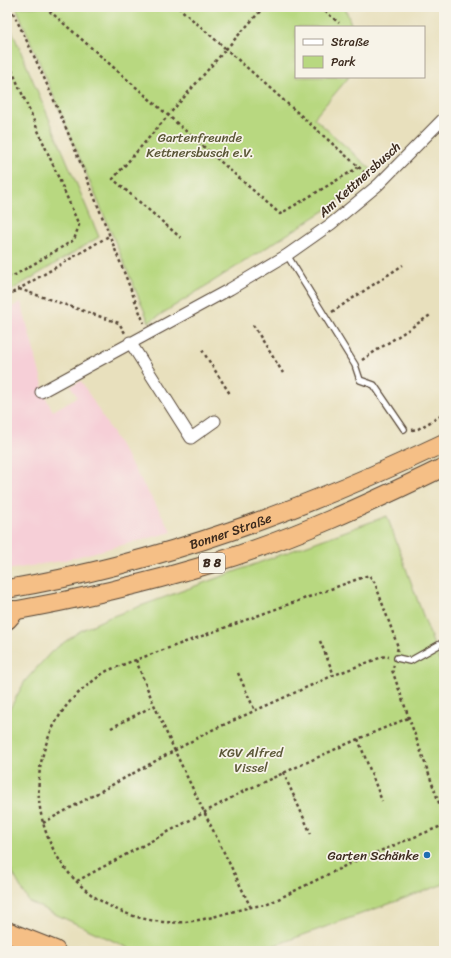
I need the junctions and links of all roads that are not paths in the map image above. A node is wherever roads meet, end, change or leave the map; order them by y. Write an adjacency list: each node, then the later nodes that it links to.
1 (442, 124): 2 (street, Am Kettnersbusch)
2 (287, 255): 3 (street, Am Kettnersbusch); 6 (lane)
3 (130, 342): 4 (street, Am Kettnersbusch); 5 (street)
4 (41, 392)
5 (215, 421)
6 (404, 429)
7 (444, 442): 9 (highway, Bonner Straße / B 8)
8 (444, 467): 10 (highway, Bonner Straße / B 8)
9 (7, 589)
10 (9, 614)
11 (444, 642): 12 (lane)
12 (397, 658)
13 (7, 932): 14 (highway)
14 (55, 951)

